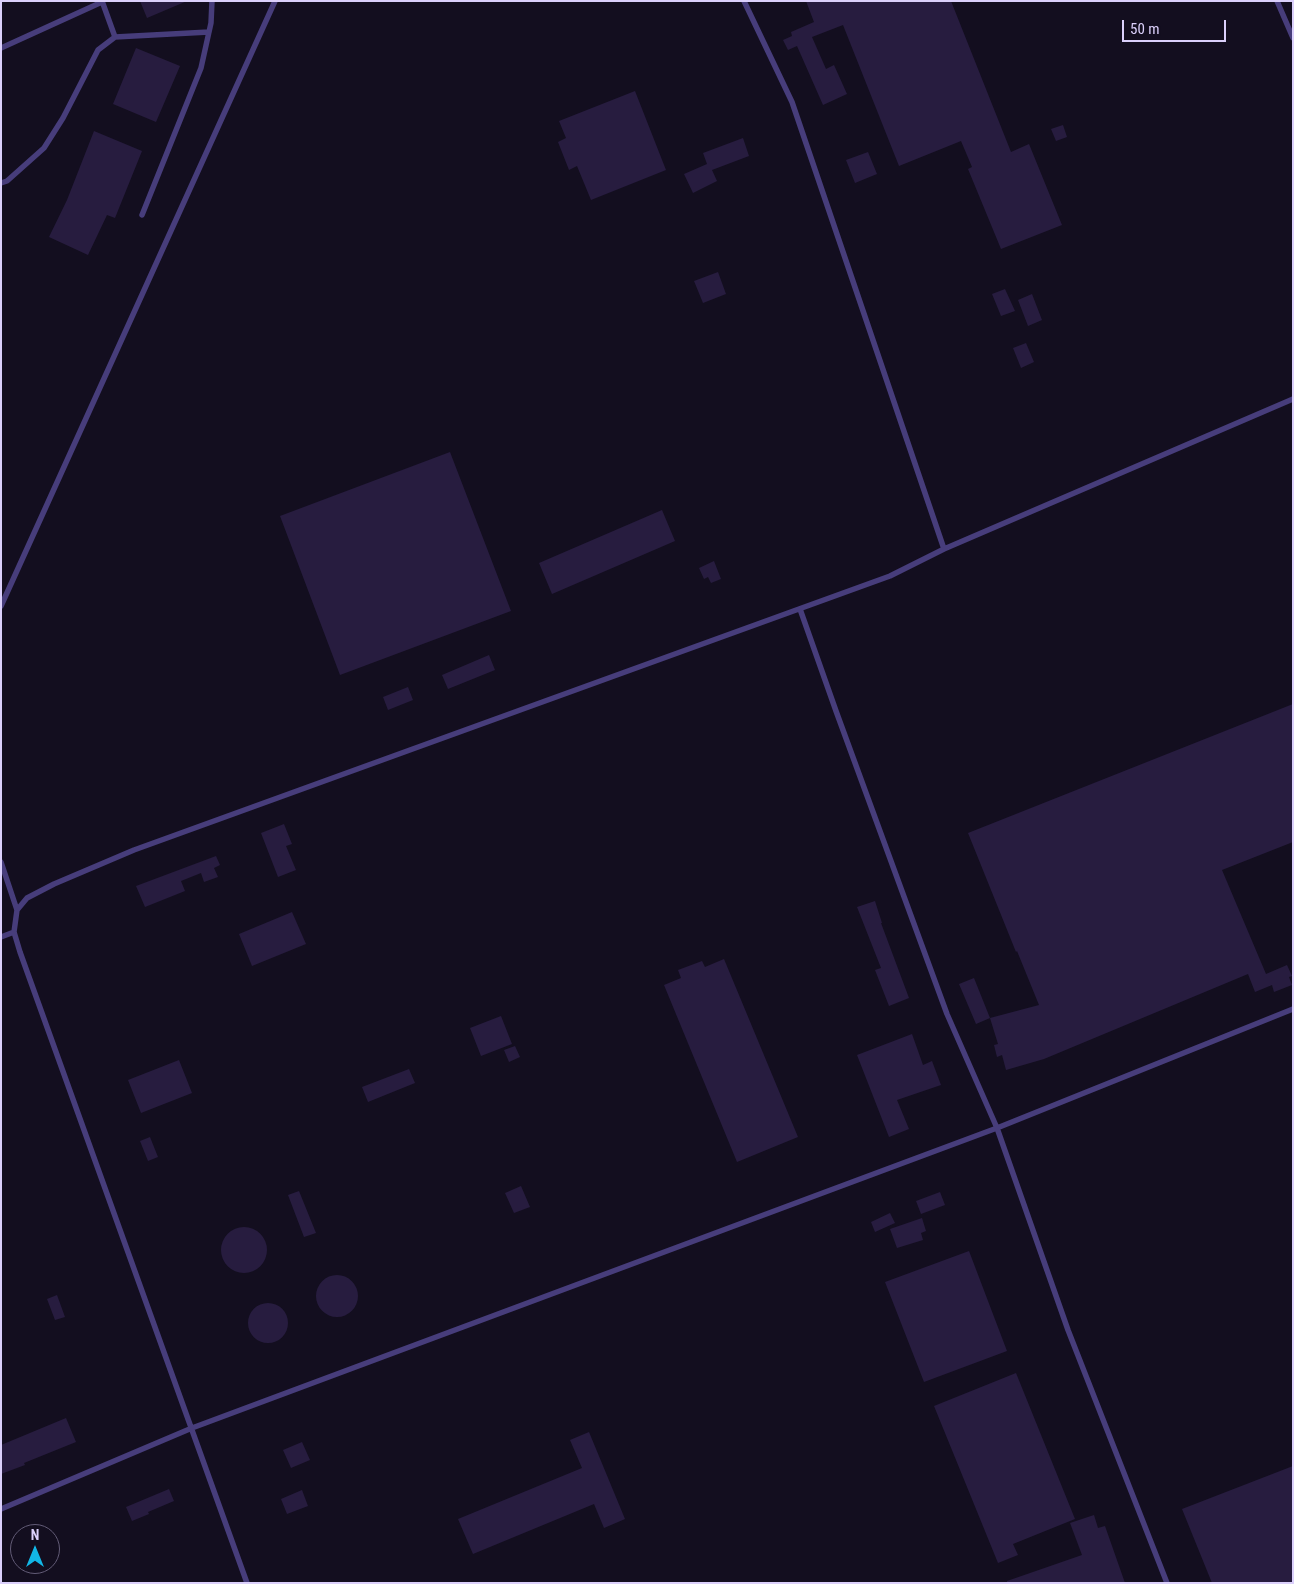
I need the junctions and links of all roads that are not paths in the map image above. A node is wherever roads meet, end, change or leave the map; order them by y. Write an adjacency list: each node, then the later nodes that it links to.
1 (102, 1): 7 (lane); 9 (lane)
2 (212, 1): 6 (lane)
3 (274, 1): 14 (lane)
4 (744, 1): 13 (lane)
5 (1277, 1): 8 (lane)
6 (209, 32): 7 (lane); 11 (lane)
7 (115, 37): 10 (lane)
8 (1293, 38)
9 (1, 48)
10 (1, 183)
11 (142, 215)
12 (1293, 399): 13 (lane)
13 (944, 549): 15 (lane)
14 (1, 606)
15 (800, 608): 17 (lane); 21 (lane)
16 (1, 862): 17 (lane)
17 (18, 910): 18 (lane)
18 (14, 932): 19 (lane); 22 (lane)
19 (1, 937)
20 (1293, 1009): 21 (lane)
21 (997, 1128): 22 (lane); 25 (lane)
22 (192, 1428): 23 (lane); 24 (lane)
23 (1, 1509)
24 (247, 1583)
25 (1167, 1583)

